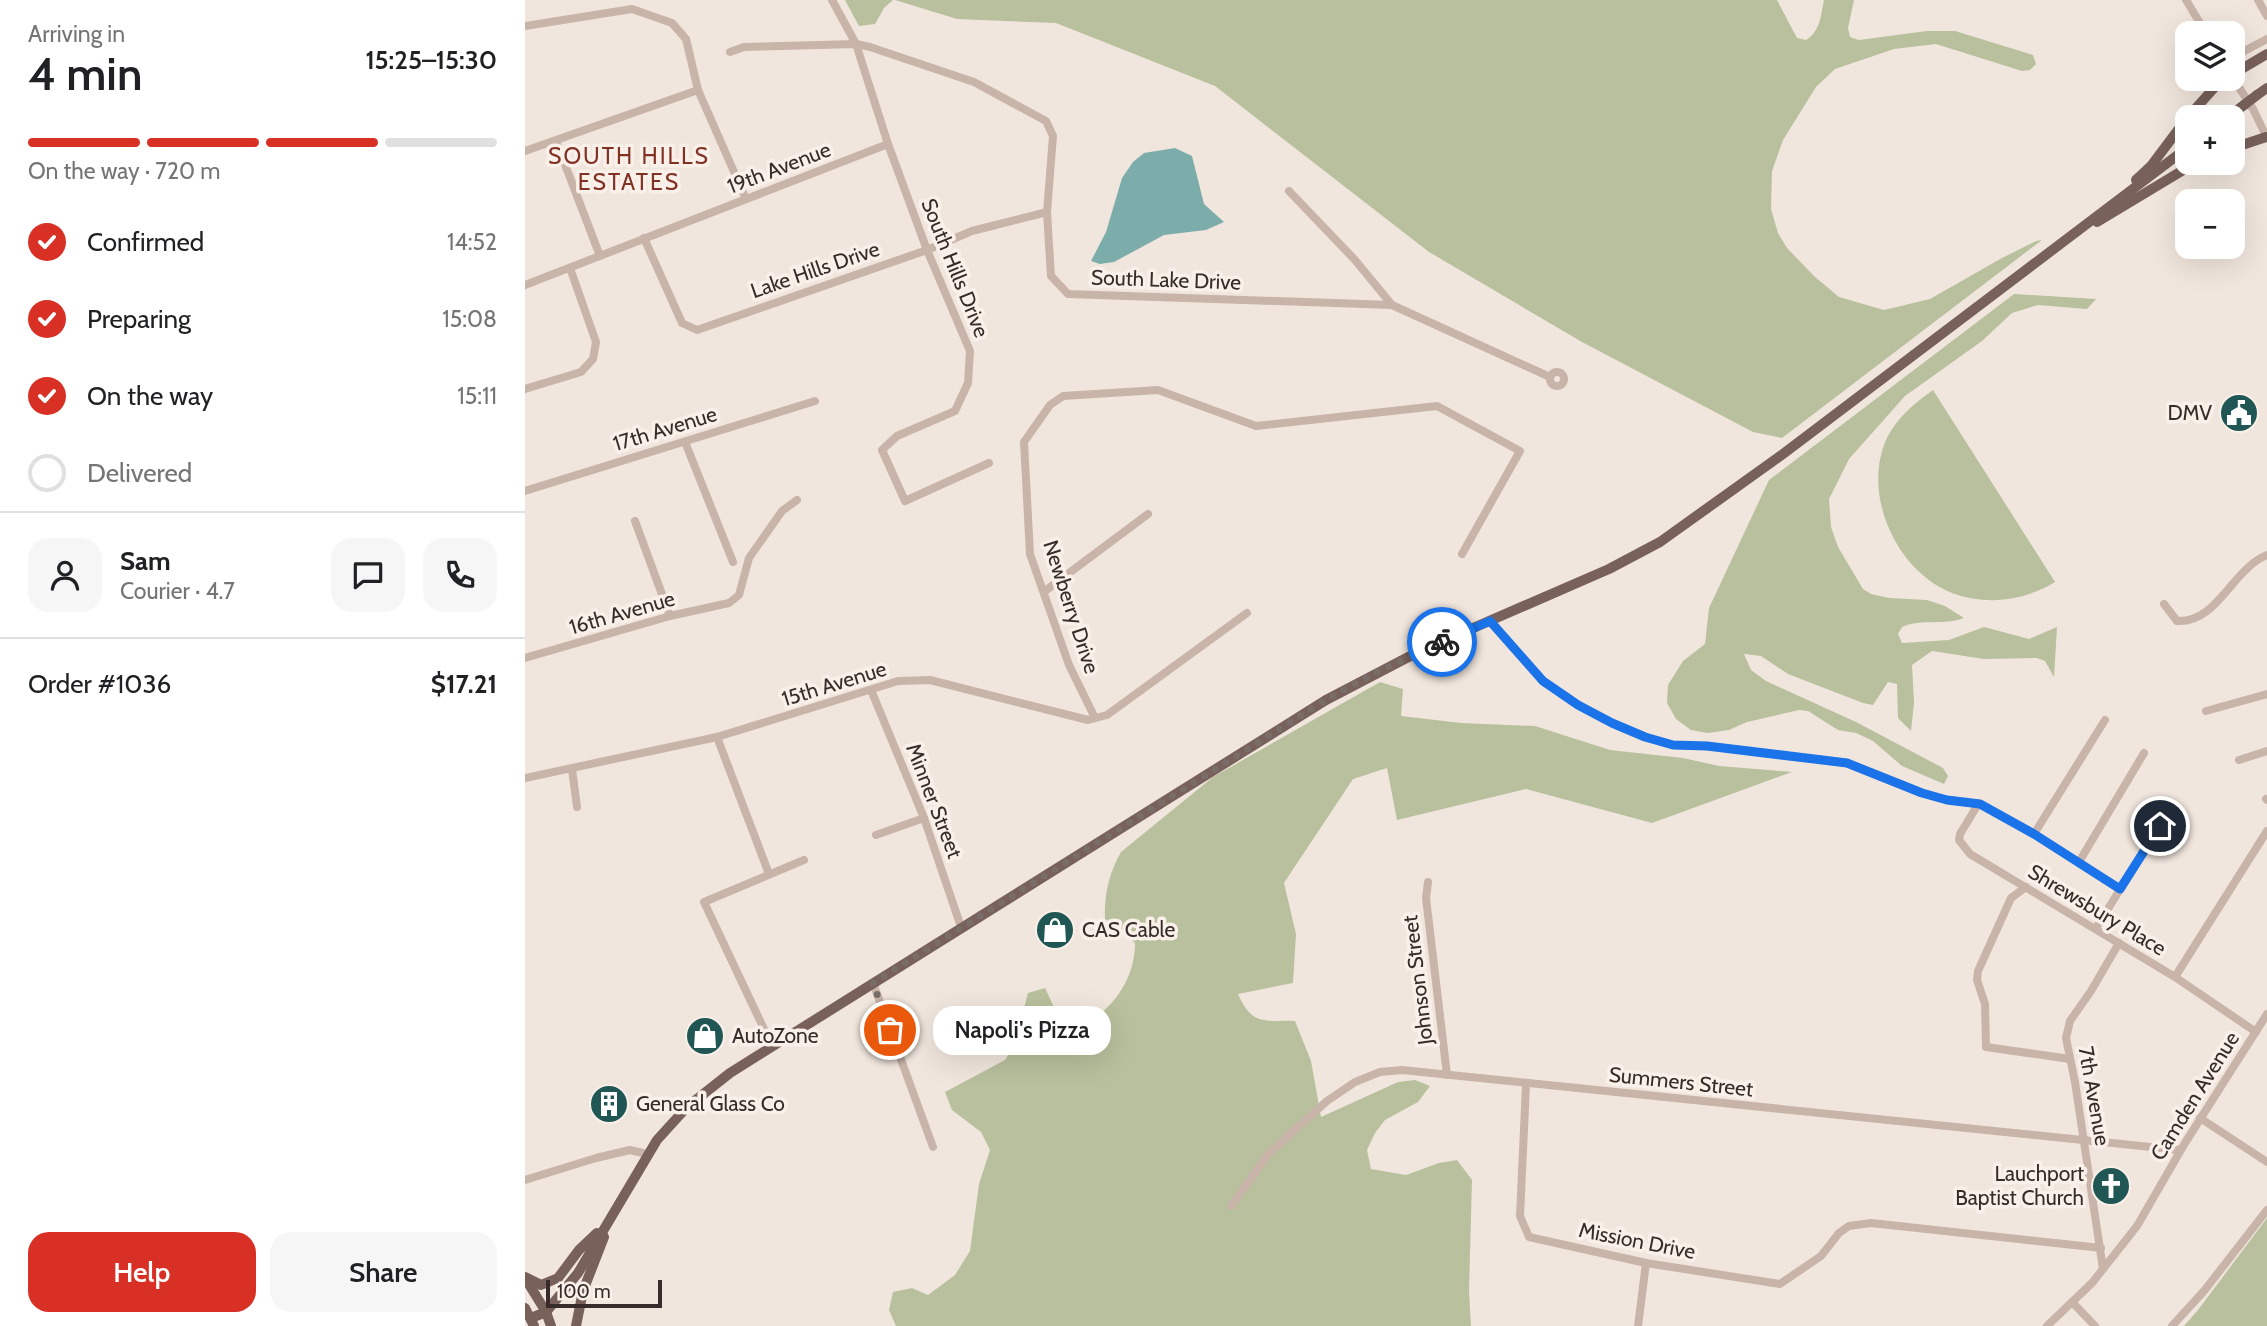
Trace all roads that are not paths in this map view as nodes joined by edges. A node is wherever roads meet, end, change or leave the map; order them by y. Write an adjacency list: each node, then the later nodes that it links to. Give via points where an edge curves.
1 (832, 0): 8 (street, South Hills Drive)
2 (2186, 0): 5 (street)
3 (2258, 0): 4 (street)
4 (2267, 16)
5 (2199, 21)
6 (525, 26): 14 (street, via 632,9 672,23 685,39)
7 (2267, 39): 9 (street)
8 (856, 44): 10 (street, South Lake Drive, via 744,47); 23 (street, South Hills Drive); 30 (street, South Lake Drive, via 974,82 1046,121 1053,136)
9 (2245, 51)
10 (730, 52)
11 (2267, 54): 12 (main road)
12 (2245, 68)
13 (2267, 88): 18 (main road, bridge)
14 (698, 90): 22 (street); 29 (street)
15 (2211, 91): 17 (main road)
16 (2241, 91): 18 (street)
17 (2199, 105)
18 (2249, 107): 19 (main road); 21 (street)
19 (2245, 109)
20 (2175, 135): 31 (main road, via 2151,166)
21 (2267, 138): 24 (main road)
22 (556, 141): 25 (street); 34 (street)
23 (888, 144): 29 (street, 19th Avenue); 33 (street, South Hills Drive)
24 (2245, 144)
25 (525, 151)
26 (2175, 157): 31 (main road)
27 (2176, 175): 31 (main road, via 2103,220)
28 (1289, 191): 37 (street)
29 (746, 199): 32 (street, 19th Avenue)
30 (1048, 212): 33 (street, Lake Hills Drive, via 972,231); 37 (street, South Lake Drive, via 1051,276 1068,294)
31 (2083, 227): 54 (main road, via 1660,542)
32 (645, 238): 33 (street, Lake Hills Drive, via 682,323 697,330); 34 (street, 19th Avenue)
33 (927, 250): 42 (street, South Hills Drive, via 970,351 968,383 955,411 897,436 882,450 905,501)
34 (600, 256): 35 (street, 19th Avenue)
35 (570, 268): 36 (street, 19th Avenue); 39 (street, via 596,342 593,359 581,372)
36 (525, 285)
37 (1392, 305): 38 (street, South Lake Drive)
38 (1550, 377)
39 (525, 388)
40 (815, 401): 41 (street, 17th Avenue)
41 (685, 442): 43 (street, 17th Avenue); 49 (street)
42 (989, 463)
43 (525, 491)
44 (797, 500): 53 (street, 16th Avenue, via 782,511 749,558 739,594 729,603)
45 (1148, 514): 50 (street)
46 (635, 522): 53 (street)
47 (1462, 554): 50 (street, Newberry Drive, via 1520,452 1437,406 1256,426 1158,390 1063,396 1050,405 1024,442 1030,554)
48 (2267, 555): 51 (street, via 2250,565 2210,609 2190,621 2177,621)
49 (733, 562)
50 (1045, 591): 59 (street, Newberry Drive, via 1069,665)
51 (2164, 604)
52 (1247, 613): 59 (street, via 1107,715)
53 (670, 616): 55 (street, 16th Avenue)
54 (1490, 621): 67 (street, via 1543,681 1578,705 1645,737 1673,745 1847,763 1922,793); 80 (main road, via 1326,700)
55 (525, 659)
56 (871, 690): 59 (street, 15th Avenue, via 898,681 930,680 1088,720); 61 (street, 15th Avenue); 70 (street, Minner Street)
57 (2267, 694): 58 (street)
58 (2206, 711)
59 (1095, 718)
60 (2105, 720): 72 (street)
61 (717, 737): 65 (street, 15th Avenue); 76 (street)
62 (2267, 751): 64 (street)
63 (2144, 753): 75 (street)
64 (2239, 760)
65 (572, 769): 66 (street, 15th Avenue); 69 (street)
66 (525, 778)
67 (1980, 804): 72 (street); 78 (street, Shrewsbury Place, via 1960,834 1961,844)
68 (2173, 805): 79 (street)
69 (577, 807)
70 (924, 818): 73 (street); 80 (street, Minner Street)
71 (2267, 831): 83 (street)
72 (2034, 834): 75 (street)
73 (876, 835)
74 (804, 860): 76 (street)
75 (2079, 862): 79 (street)
76 (769, 874): 87 (street, via 704,902)
77 (1428, 882): 89 (street, Johnson Street, via 1426,898)
78 (2025, 887): 81 (street, Shrewsbury Place); 88 (street, via 2011,898 1978,971 1985,1004 1986,1047)
79 (2120, 889): 81 (street)
80 (961, 927): 84 (main road)
81 (2095, 928): 82 (street, Shrewsbury Place)
82 (2119, 943): 83 (street, Shrewsbury Place); 88 (street, 7th Avenue, via 2070,1021 2066,1038)
83 (2175, 977): 86 (street, Shrewsbury Place)
84 (873, 983): 87 (main road); 93 (street)
85 (2267, 1014): 86 (street, Camden Avenue)
86 (2256, 1032): 91 (street, Camden Avenue)
87 (772, 1046): 95 (main road, via 687,1107)
88 (2070, 1059): 92 (street, 7th Avenue)
89 (1447, 1075): 90 (street, Summers Street); 98 (street, Summers Street, via 1402,1070 1380,1072 1355,1082 1269,1153)
90 (1526, 1084): 92 (street, Summers Street); 102 (street, Mission Drive, via 1520,1216 1528,1237)
91 (2200, 1118): 94 (street, Camden Avenue); 96 (street)
92 (2084, 1141): 94 (street, Summers Street); 101 (street, 7th Avenue)
93 (933, 1147)
94 (2180, 1150): 103 (street, Camden Avenue, via 2137,1226)
95 (647, 1154): 97 (street, via 630,1150); 100 (main road)
96 (2267, 1162)
97 (525, 1180)
98 (1231, 1206)
99 (2267, 1210): 114 (street)
100 (605, 1226): 104 (main road, via 558,1278 541,1285); 107 (main road, via 578,1273); 110 (main road)
101 (2101, 1248): 102 (street, Mission Drive, via 1871,1223 1849,1226 1821,1256 1780,1284); 103 (street, 7th Avenue)
102 (1647, 1263): 111 (street)
103 (2103, 1269): 105 (street, Camden Avenue)
104 (525, 1278): 107 (main road)
105 (2073, 1302): 112 (street, Camden Avenue); 113 (street)
106 (525, 1308): 108 (main road)
107 (546, 1312): 108 (main road); 109 (main road)
108 (530, 1322)
109 (551, 1326)
110 (576, 1326)
111 (1638, 1326)
112 (2047, 1326)
113 (2095, 1326)
114 (2172, 1326)

